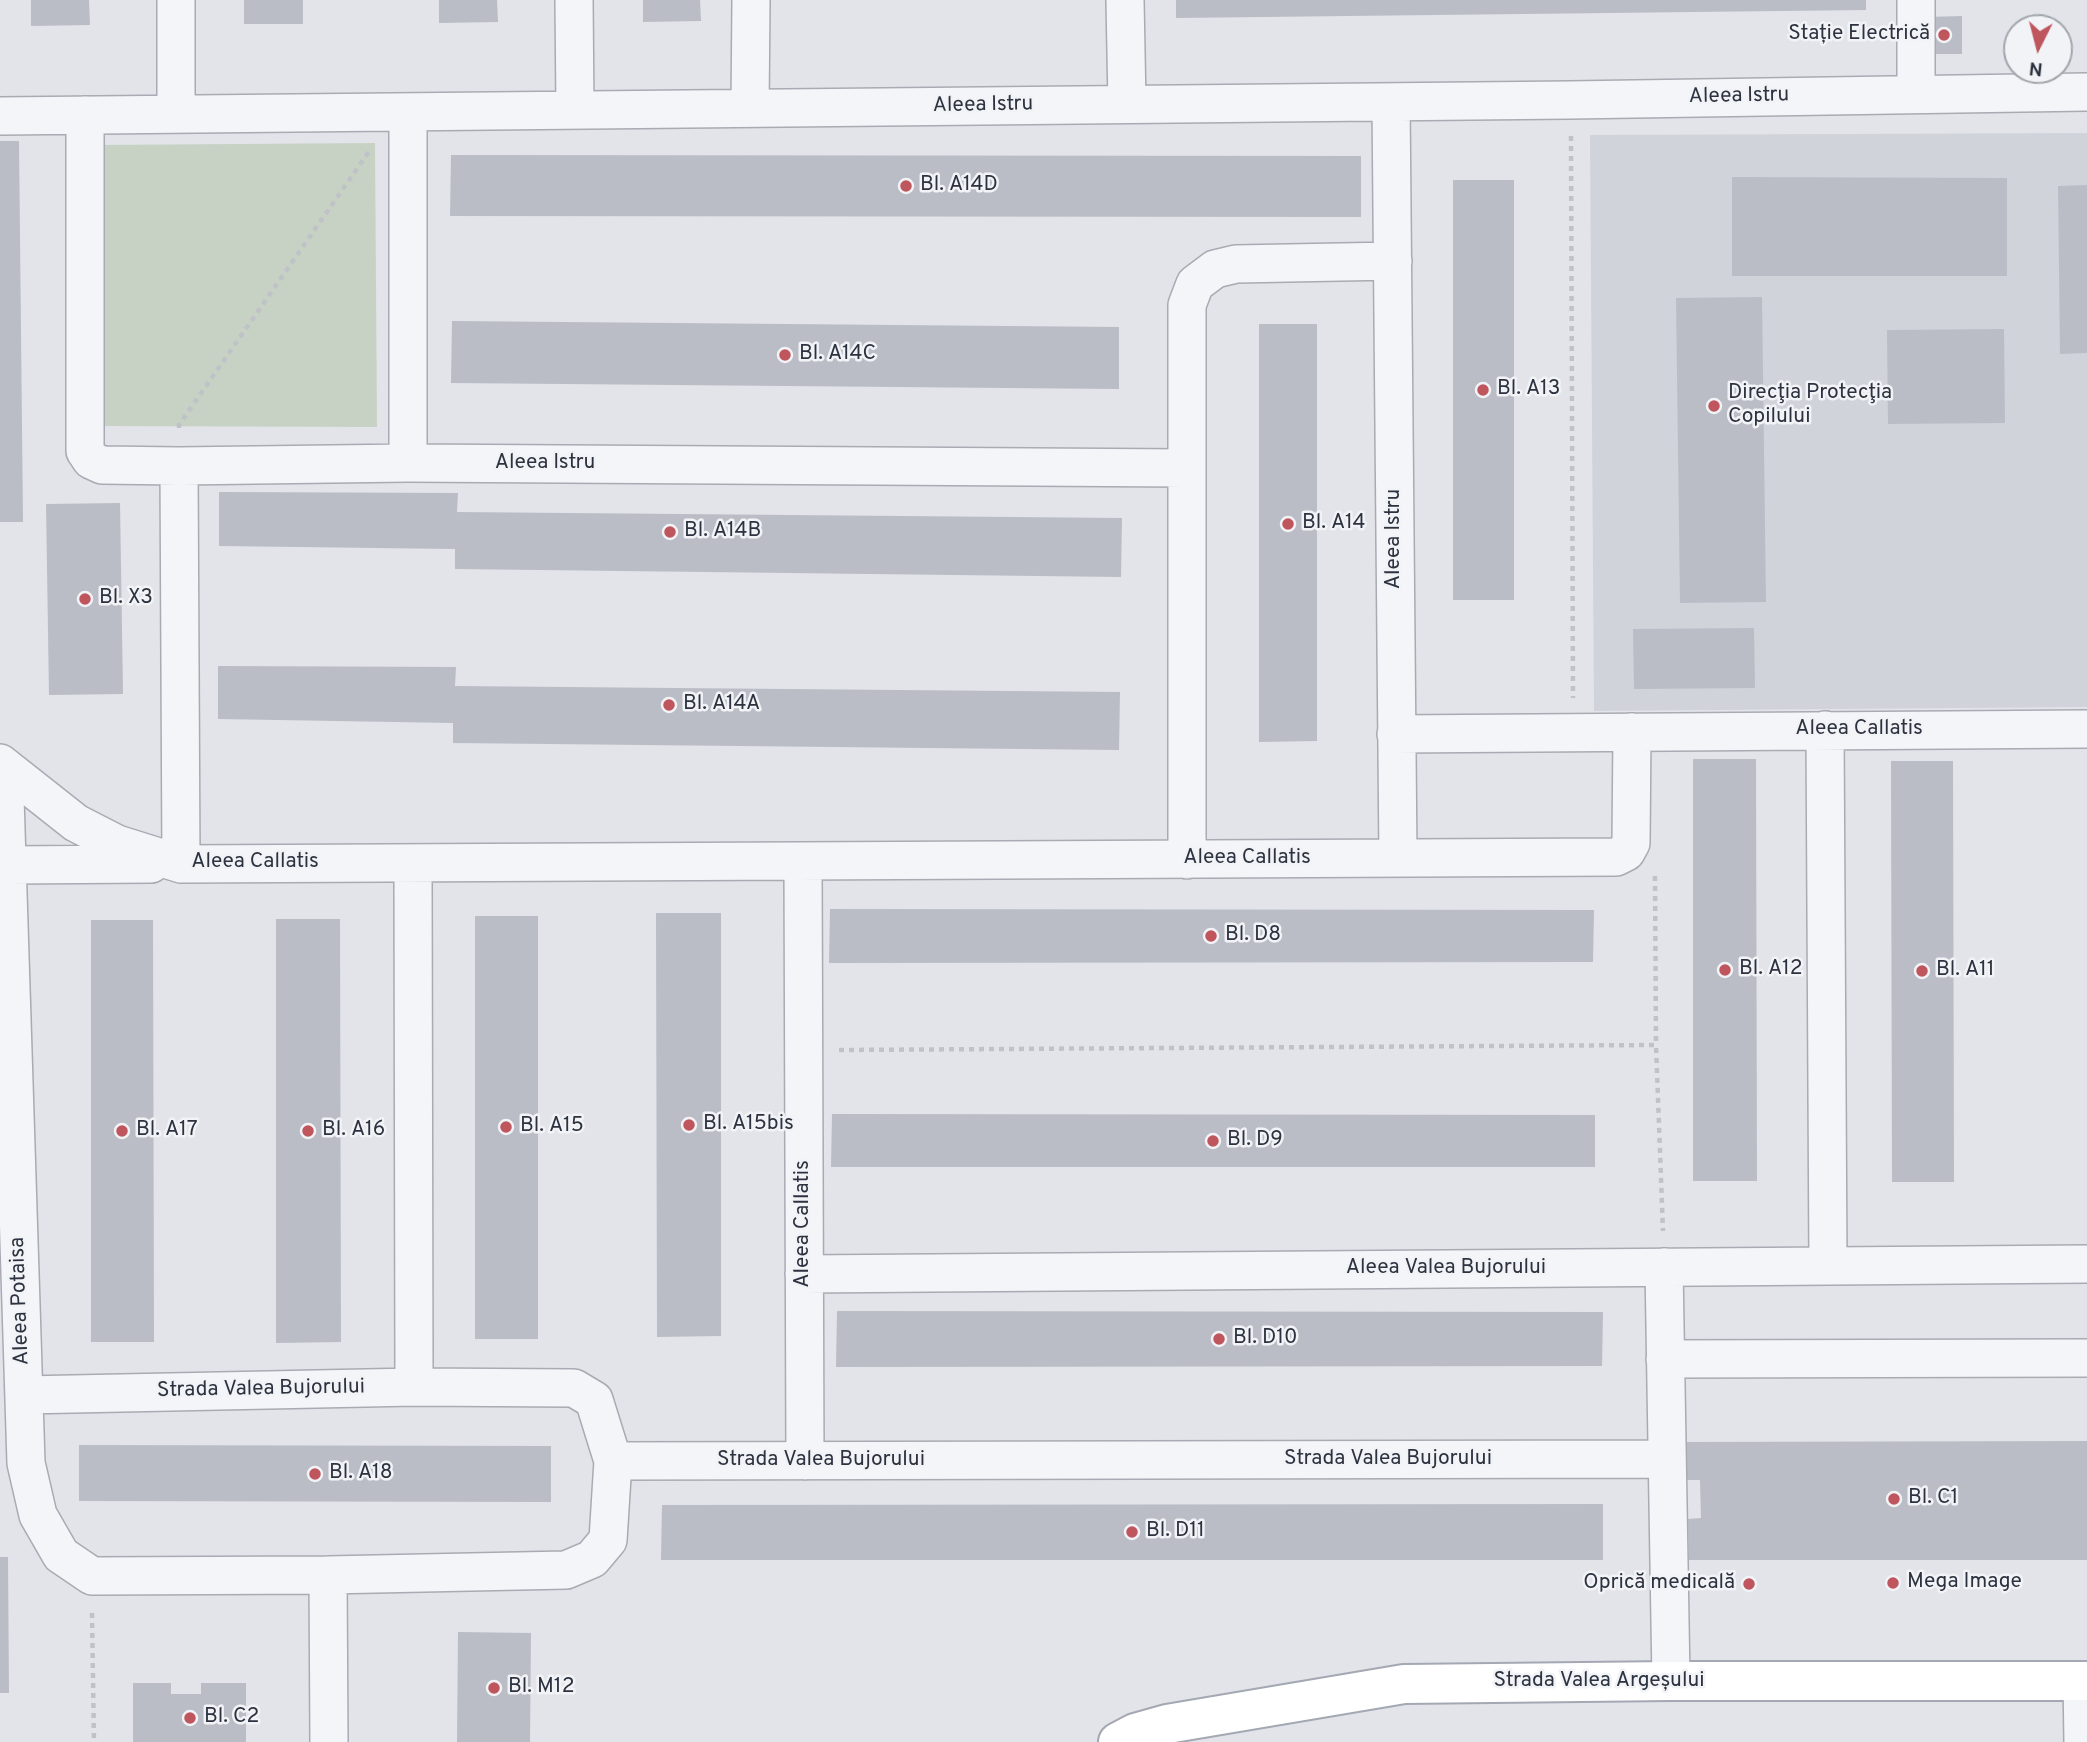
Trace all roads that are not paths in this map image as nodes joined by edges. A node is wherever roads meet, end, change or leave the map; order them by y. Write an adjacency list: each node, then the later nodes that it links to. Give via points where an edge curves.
1 (176, 0): 13 (street)
2 (574, 0): 11 (street)
3 (751, 0): 10 (street)
4 (1125, 0): 9 (street)
5 (1916, 0): 7 (street)
6 (2087, 92): 7 (street, Aleea Istru)
7 (1916, 94): 8 (street, Aleea Istru)
8 (1391, 102): 9 (street, Aleea Istru); 16 (street, Aleea Istru)
9 (1127, 104): 10 (street, Aleea Istru)
10 (750, 108): 11 (street, Aleea Istru)
11 (575, 110): 12 (street, Aleea Istru)
12 (408, 112): 13 (street, Aleea Istru); 17 (street)
13 (176, 114): 14 (street, Aleea Istru)
14 (85, 115): 15 (street, Aleea Istru); 18 (street, Aleea Istru, via 85,451 102,465)
15 (0, 116)
16 (1393, 261): 19 (street, via 1236,264 1215,269 1195,284 1187,305); 23 (street, Aleea Istru)
17 (408, 463): 18 (street, Aleea Istru); 19 (street, Aleea Istru)
18 (178, 466): 29 (street)
19 (1186, 468): 26 (street)
20 (2087, 729): 21 (street, Aleea Callatis)
21 (1825, 730): 22 (street, Aleea Callatis); 34 (street)
22 (1632, 732): 23 (street, Aleea Callatis); 25 (street, Aleea Callatis, via 1631,842 1626,852 1616,857)
23 (1396, 734): 25 (street)
24 (2, 764): 29 (street, Aleea Callatis, via 76,823 117,844); 30 (street, Aleea Potaisa)
25 (1398, 858): 26 (street, Aleea Callatis)
26 (1187, 860): 27 (street, Aleea Callatis)
27 (803, 862): 28 (street, Aleea Callatis); 36 (street, Aleea Callatis)
28 (413, 863): 29 (street, Aleea Callatis); 39 (street)
29 (181, 864): 30 (street)
30 (8, 865): 31 (street, Aleea Potaisa)
31 (8, 1091): 32 (street, Aleea Potaisa)
32 (10, 1256): 40 (street, Aleea Potaisa)
33 (2087, 1264): 34 (street, Aleea Valea Bujorului)
34 (1828, 1266): 35 (street, Aleea Valea Bujorului)
35 (1664, 1267): 36 (street, Aleea Valea Bujorului); 38 (street)
36 (804, 1274): 43 (street, Aleea Callatis)
37 (2087, 1358): 38 (street)
38 (1665, 1359): 41 (street)
39 (414, 1387): 40 (street, Strada Valea Bujorului); 42 (street, Strada Valea Bujorului, via 574,1388 594,1400)
40 (24, 1395): 44 (street, Aleea Potaisa, via 26,1463 38,1515 61,1555 92,1576)
41 (1666, 1459): 43 (street, Strada Valea Bujorului); 45 (street)
42 (613, 1461): 43 (street, Strada Valea Bujorului); 44 (street, via 608,1540 592,1559 566,1570)
43 (805, 1461)
44 (328, 1575): 47 (street)
45 (1671, 1681): 46 (main road, Strada Valea Argeșului); 48 (main road, Strada Valea Argeșului, via 1405,1684 1167,1724)
46 (2085, 1681): 49 (street)
47 (328, 1742)
48 (1118, 1742)
49 (2083, 1742)

